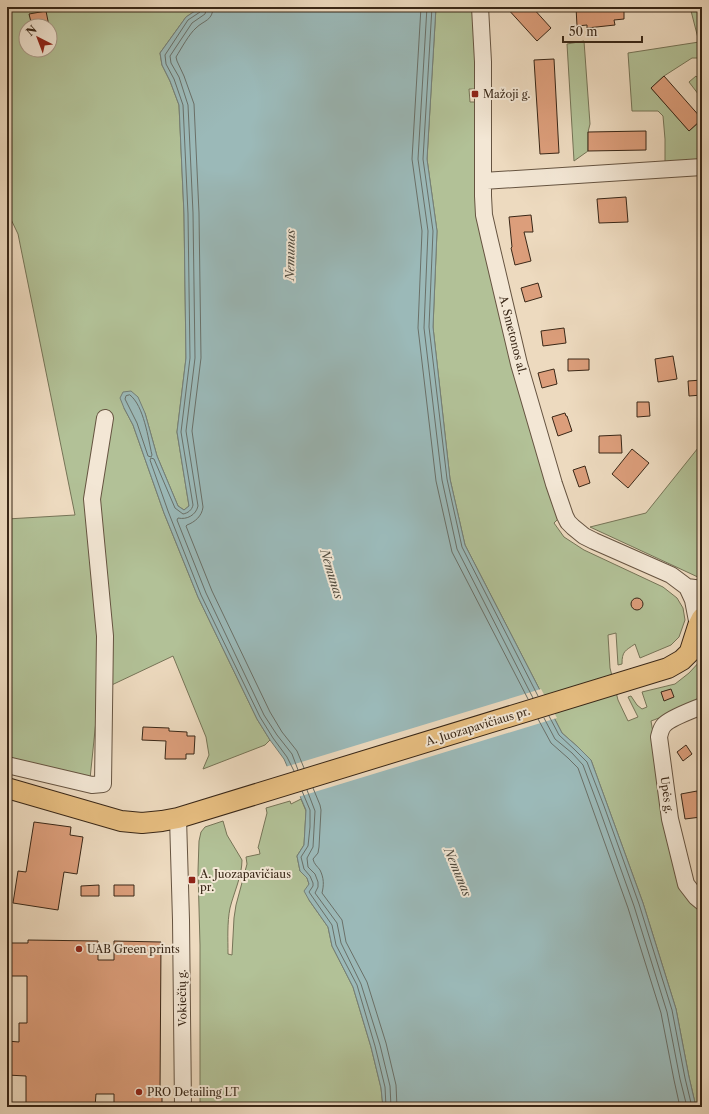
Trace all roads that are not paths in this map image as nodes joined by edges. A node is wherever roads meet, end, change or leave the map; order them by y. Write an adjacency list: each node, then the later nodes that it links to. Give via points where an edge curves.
1 (480, 7): 3 (street, A. Smetonos al., via 483,62)
2 (702, 167): 3 (street)
3 (483, 181): 5 (street, A. Smetonos al., via 484,215 519,364 554,484 568,522 594,542)
4 (105, 418): 8 (street, via 92,499 105,636 103,784 92,785)
5 (695, 588): 6 (street, A. Smetonos al., via 693,600)
6 (698, 634): 10 (main road, A. Juozapavičiaus pr., via 682,660 668,668)
7 (702, 706): 11 (street, Upės g., via 664,724 659,737 670,819 686,884)
8 (7, 765)
9 (7, 788): 10 (main road, A. Juozapavičiaus pr., via 121,821 142,823)
10 (178, 818): 12 (street, Vokiečių g.)
11 (702, 902)
12 (183, 1107)

